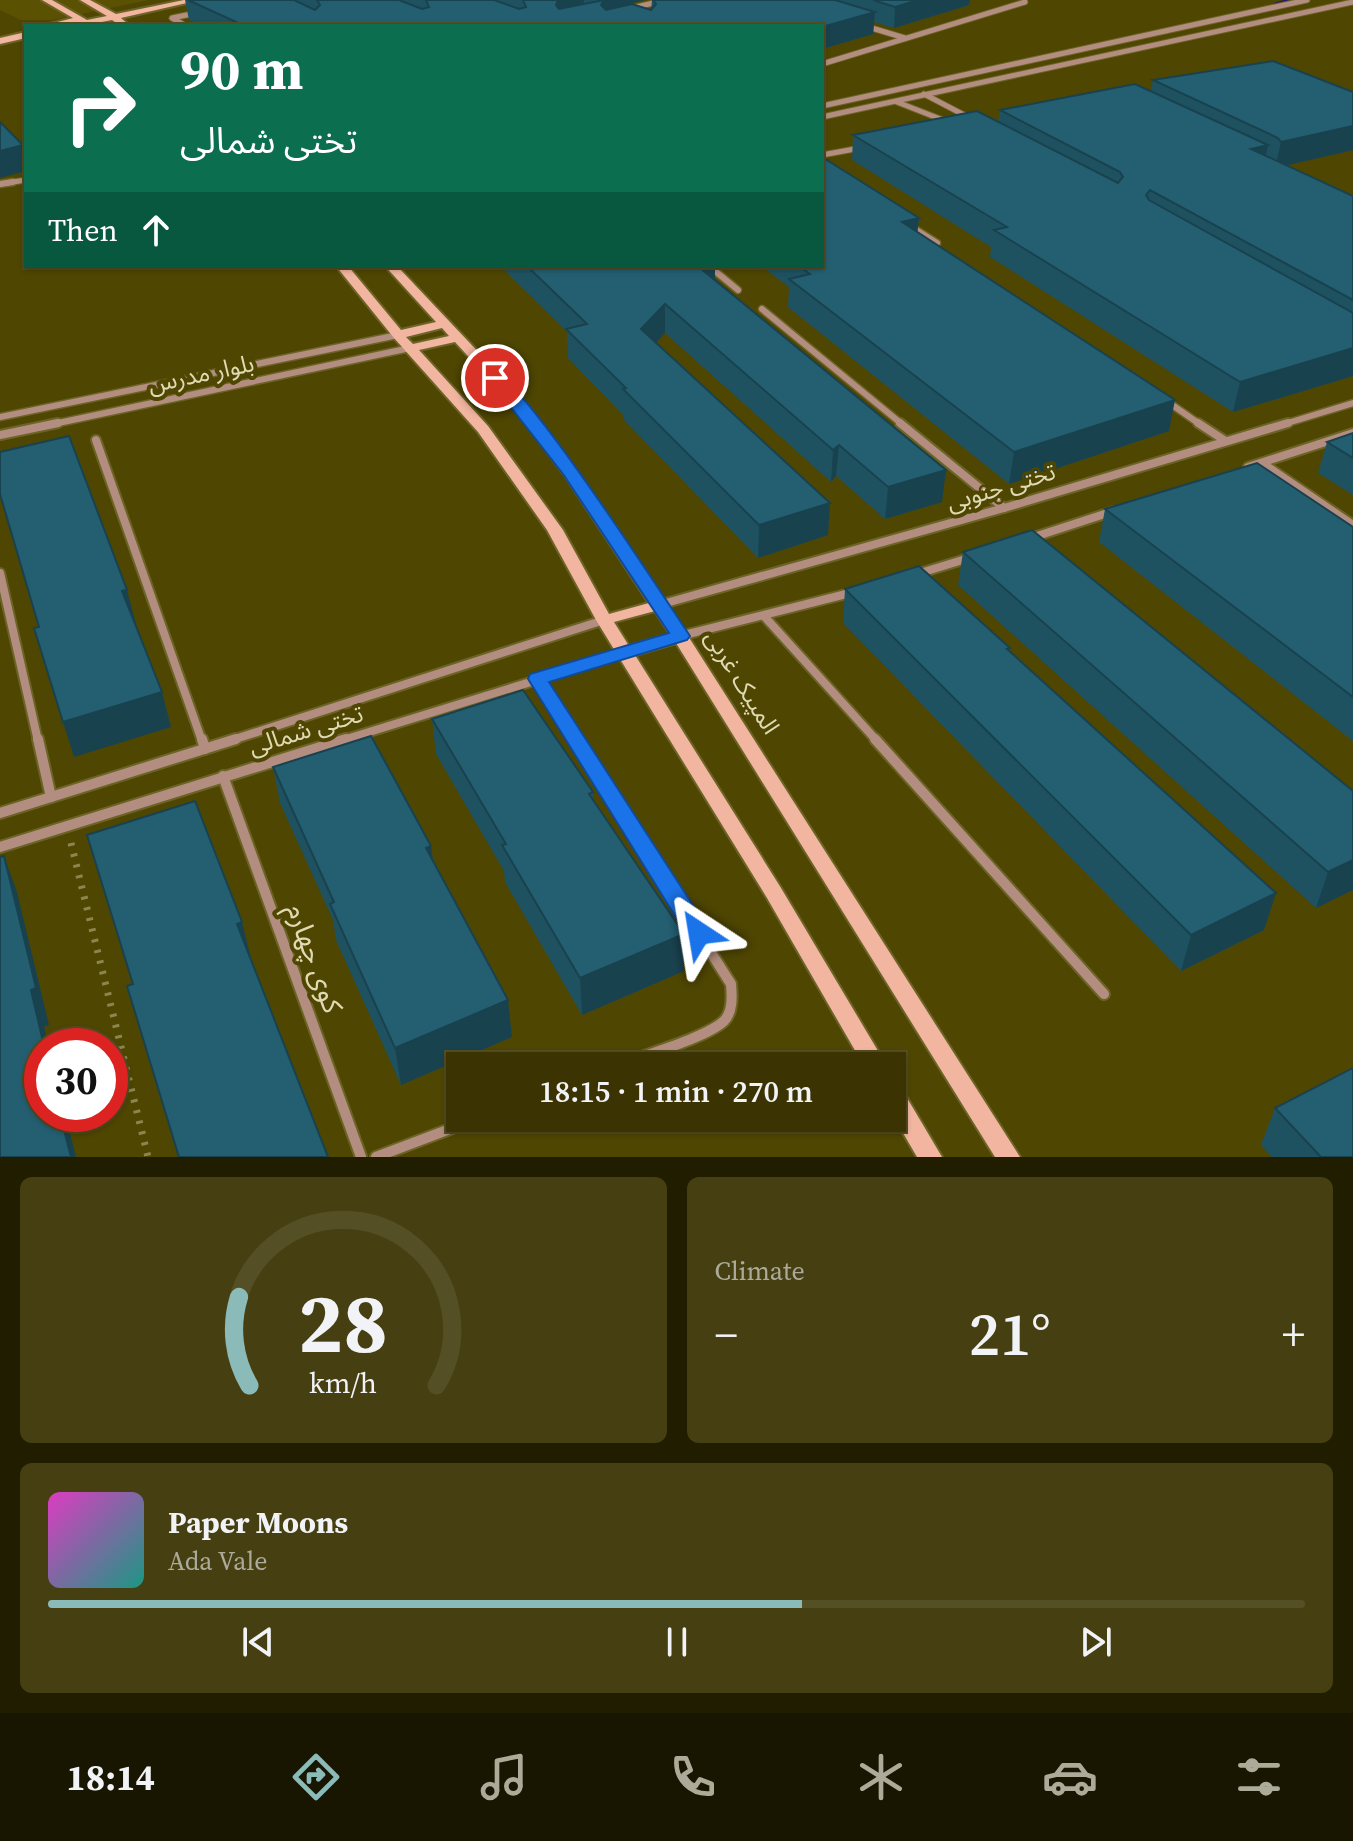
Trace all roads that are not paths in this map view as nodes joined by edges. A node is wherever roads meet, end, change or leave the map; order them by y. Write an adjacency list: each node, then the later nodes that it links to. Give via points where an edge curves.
1 (46, 0): 12 (street)
2 (84, 0): 11 (street)
3 (171, 0): 11 (street)
4 (196, 0): 11 (street)
5 (666, 0): 9 (street)
6 (1018, 0): 19 (street, via 1025,2)
7 (1307, 0): 21 (street)
8 (1353, 2): 23 (street)
9 (627, 9)
10 (200, 12): 16 (street, via 172,18)
11 (112, 15): 12 (street); 15 (street)
12 (87, 22): 14 (street)
13 (852, 22): 19 (street)
14 (66, 24)
15 (123, 24)
16 (182, 24)
17 (24, 33): 18 (street)
18 (0, 38)
19 (906, 39): 20 (street)
20 (824, 63)
21 (911, 87): 22 (street); 23 (street)
22 (880, 94): 24 (street); 25 (street)
23 (924, 94): 24 (street); 28 (street, via 968,117)
24 (896, 101): 26 (street); 28 (street, via 942,121)
25 (824, 106)
26 (824, 117)
27 (977, 124): 28 (street)
28 (970, 126): 29 (street)
29 (961, 127)
30 (953, 129): 31 (street)
31 (945, 130)
32 (864, 147): 33 (street)
33 (824, 155)
34 (24, 180): 35 (street)
35 (0, 184)
36 (898, 218): 37 (street)
37 (937, 243)
38 (344, 268): 44 (street)
39 (393, 268): 43 (street, المپیک غربی)
40 (711, 268): 41 (street)
41 (738, 290)
42 (762, 309): 55 (street)
43 (450, 331): 44 (street); 64 (street, المپیک غربی, via 524,410)
44 (404, 342): 47 (street, بلوار مدرس); 49 (street, بلوار مدرس); 66 (street, via 483,429 555,530)
45 (1158, 395): 51 (street)
46 (1353, 403): 51 (street, تختی جنوبی)
47 (0, 417)
48 (1353, 433): 52 (street)
49 (0, 435)
50 (96, 440): 70 (street)
51 (1224, 440): 55 (street, تختی جنوبی)
52 (1262, 463): 53 (street); 56 (street)
53 (1232, 472)
54 (1127, 507): 57 (street)
55 (1004, 508): 64 (street, تختی جنوبی)
56 (1353, 525)
57 (1037, 536): 58 (street); 59 (street)
58 (1022, 541)
59 (1049, 546)
60 (979, 554): 62 (street)
61 (0, 573): 72 (street)
62 (907, 577)
63 (862, 590): 65 (street)
64 (659, 605): 66 (street); 67 (street, المپیک غربی)
65 (764, 616): 67 (street); 75 (street)
66 (604, 620): 68 (street); 70 (street, تختی شمالی)
67 (680, 636): 68 (street); 83 (street, المپیک غربی)
68 (624, 653): 69 (street, تختی شمالی); 77 (street)
69 (537, 679): 71 (street, تختی شمالی); 76 (street, via 731,984 725,1020)
70 (205, 749): 72 (street, تختی شمالی)
71 (223, 776): 74 (street, تختی شمالی); 80 (street, کوی چهارم)
72 (51, 797): 73 (street, تختی شمالی)
73 (0, 813)
74 (0, 847)
75 (1104, 994)
76 (653, 1052)
77 (868, 1052)
78 (906, 1117): 82 (street)
79 (446, 1130): 81 (street)
80 (361, 1157)
81 (376, 1157)
82 (930, 1157)
83 (1008, 1157)

